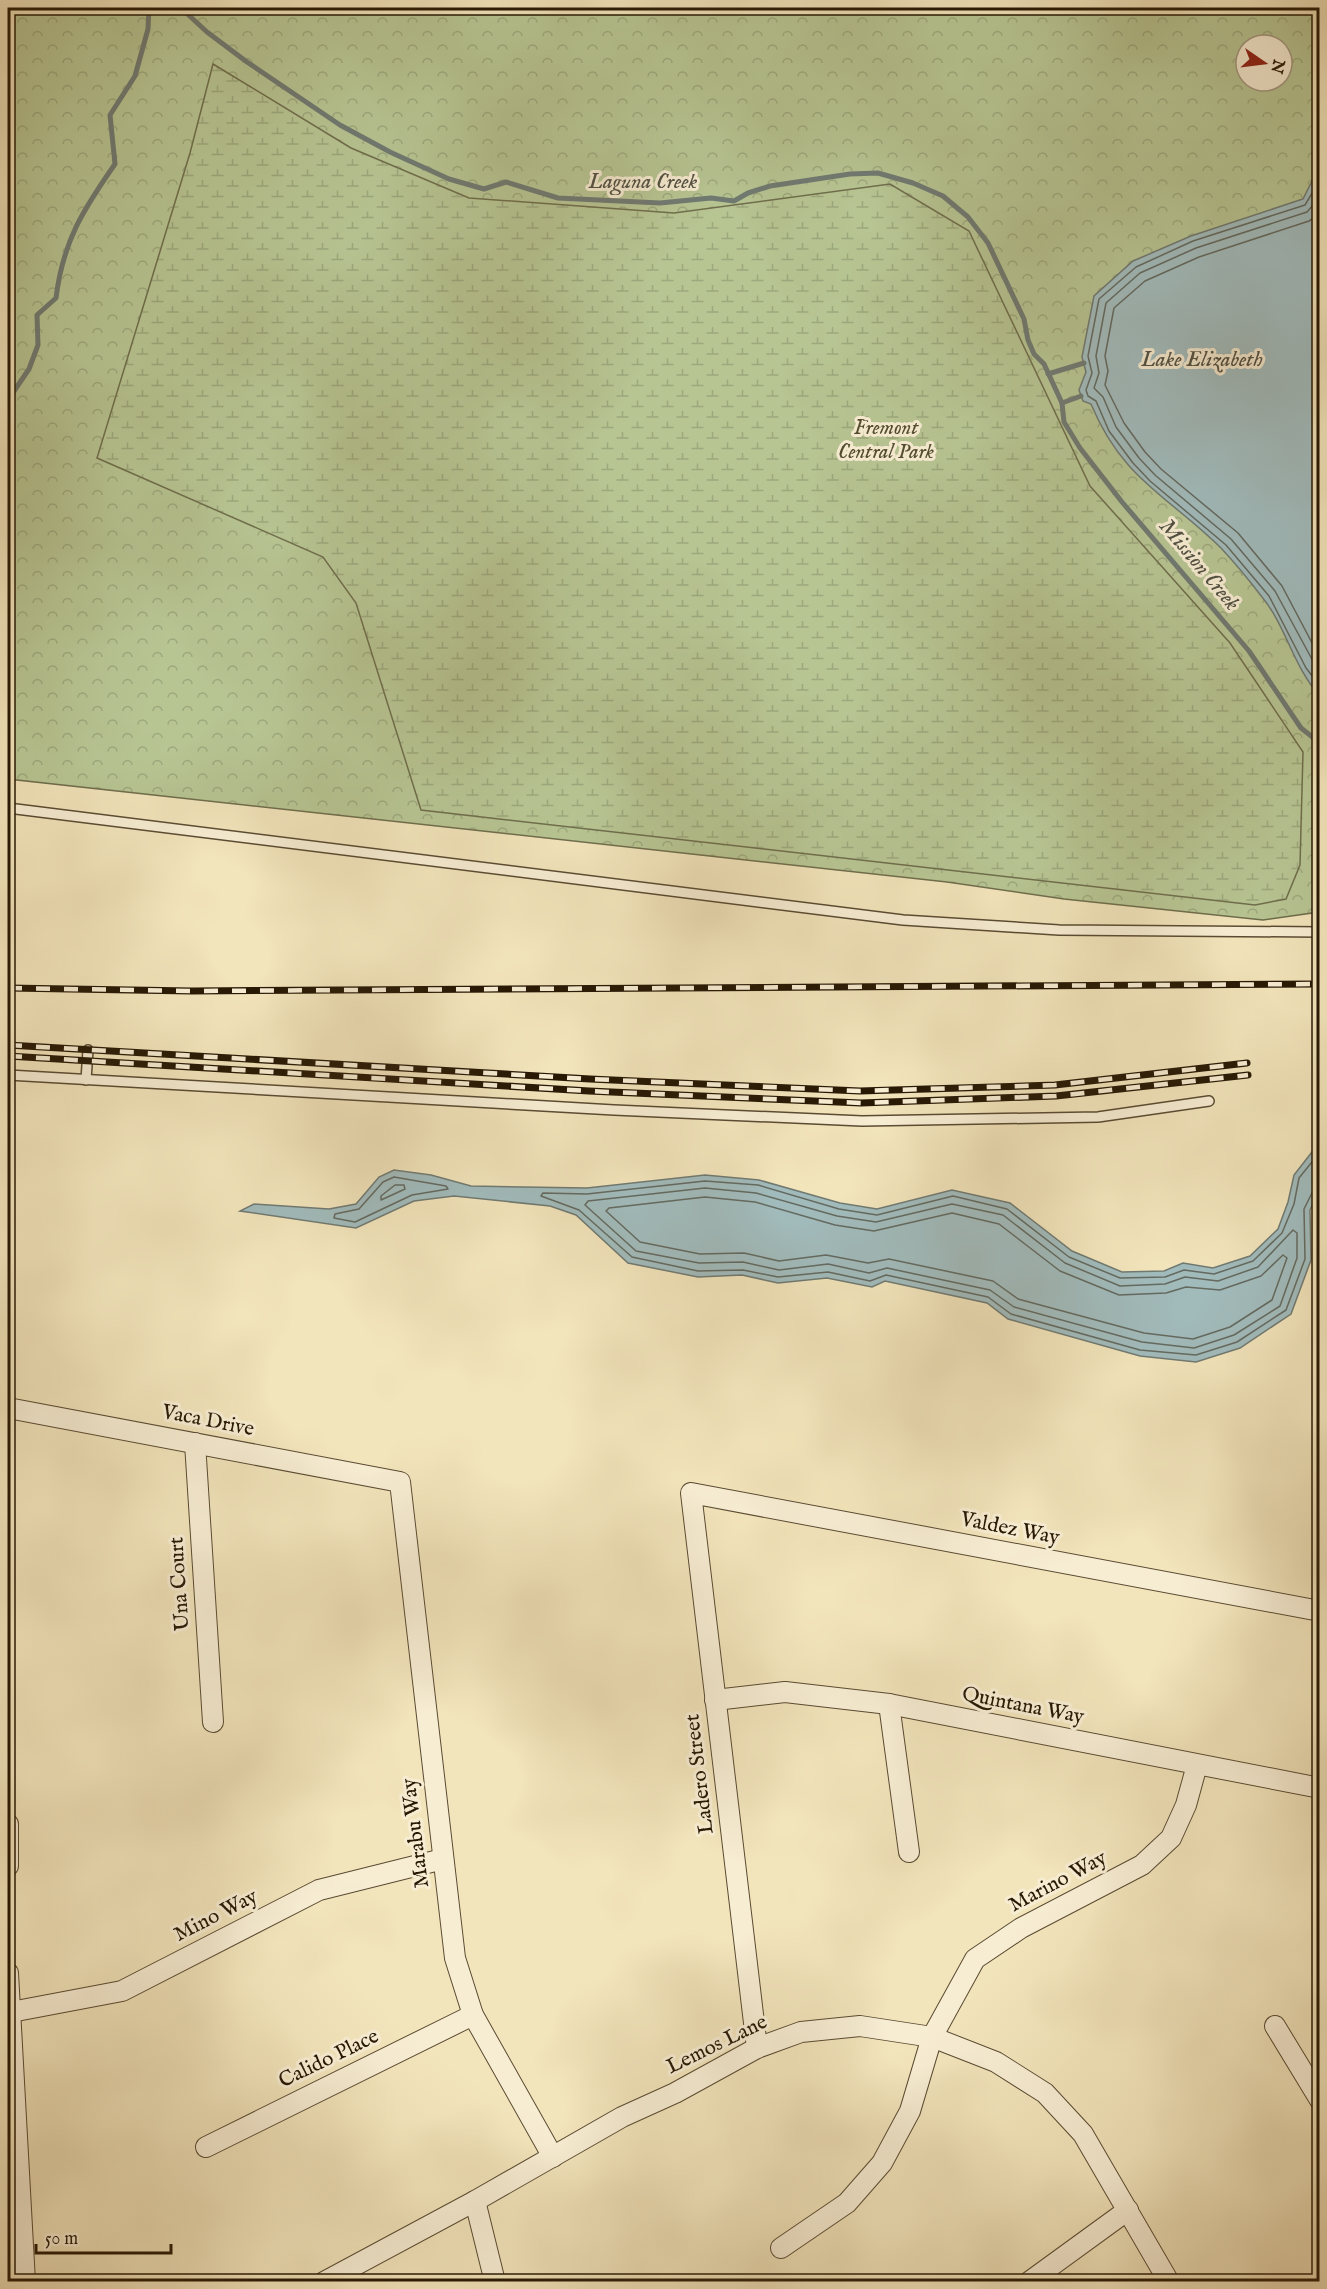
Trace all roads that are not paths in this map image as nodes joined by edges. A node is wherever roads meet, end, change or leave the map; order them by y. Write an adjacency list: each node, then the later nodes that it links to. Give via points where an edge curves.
1 (8, 808): 2 (lane, via 903,920 1059,930)
2 (1320, 932)
3 (88, 1050): 5 (lane)
4 (8, 1075): 5 (lane)
5 (86, 1080): 6 (lane, via 862,1121 1098,1117)
6 (1209, 1101)
7 (8, 1408): 8 (street, Vaca Drive)
8 (195, 1443): 9 (street, Vaca Drive); 14 (street, Una Court)
9 (400, 1482): 19 (street, Marabu Way)
10 (691, 1493): 11 (street, Valdez Way); 12 (street, Ladero Street)
11 (1320, 1611)
12 (715, 1700): 13 (street, Quintana Way, via 785,1692); 26 (street, Ladero Street)
13 (889, 1704): 15 (street, Quintana Way); 18 (street)
14 (213, 1722)
15 (1197, 1766): 16 (street, Quintana Way); 25 (street, Marino Way, via 1171,1838 1142,1865 1021,1928 975,1959)
16 (1320, 1788)
17 (8, 1824): 20 (street)
18 (909, 1852)
19 (443, 1859): 22 (street, Mino Way, via 319,1890 122,1991); 23 (street, Marabu Way, via 455,1958)
20 (8, 1866)
21 (8, 1973): 22 (street)
22 (10, 2012): 33 (street)
23 (473, 2015): 28 (street, Calido Place); 29 (street, Marabu Way)
24 (1275, 2026): 27 (street)
25 (932, 2037): 26 (street, Lemos Lane, via 860,2026 801,2032); 31 (street, Lemos Lane, via 996,2062 1045,2093 1083,2134); 32 (street, Marino Way, via 910,2111 882,2163 847,2203)
26 (757, 2048): 29 (street, Lemos Lane)
27 (1320, 2100)
28 (206, 2147)
29 (553, 2157): 30 (street, Lemos Lane)
30 (475, 2201): 34 (street, Lemos Lane); 35 (street)
31 (1128, 2210): 36 (street); 37 (street, Lemos Lane)
32 (782, 2248)
33 (25, 2282)
34 (324, 2282)
35 (495, 2282)
36 (1029, 2282)
37 (1169, 2282)

